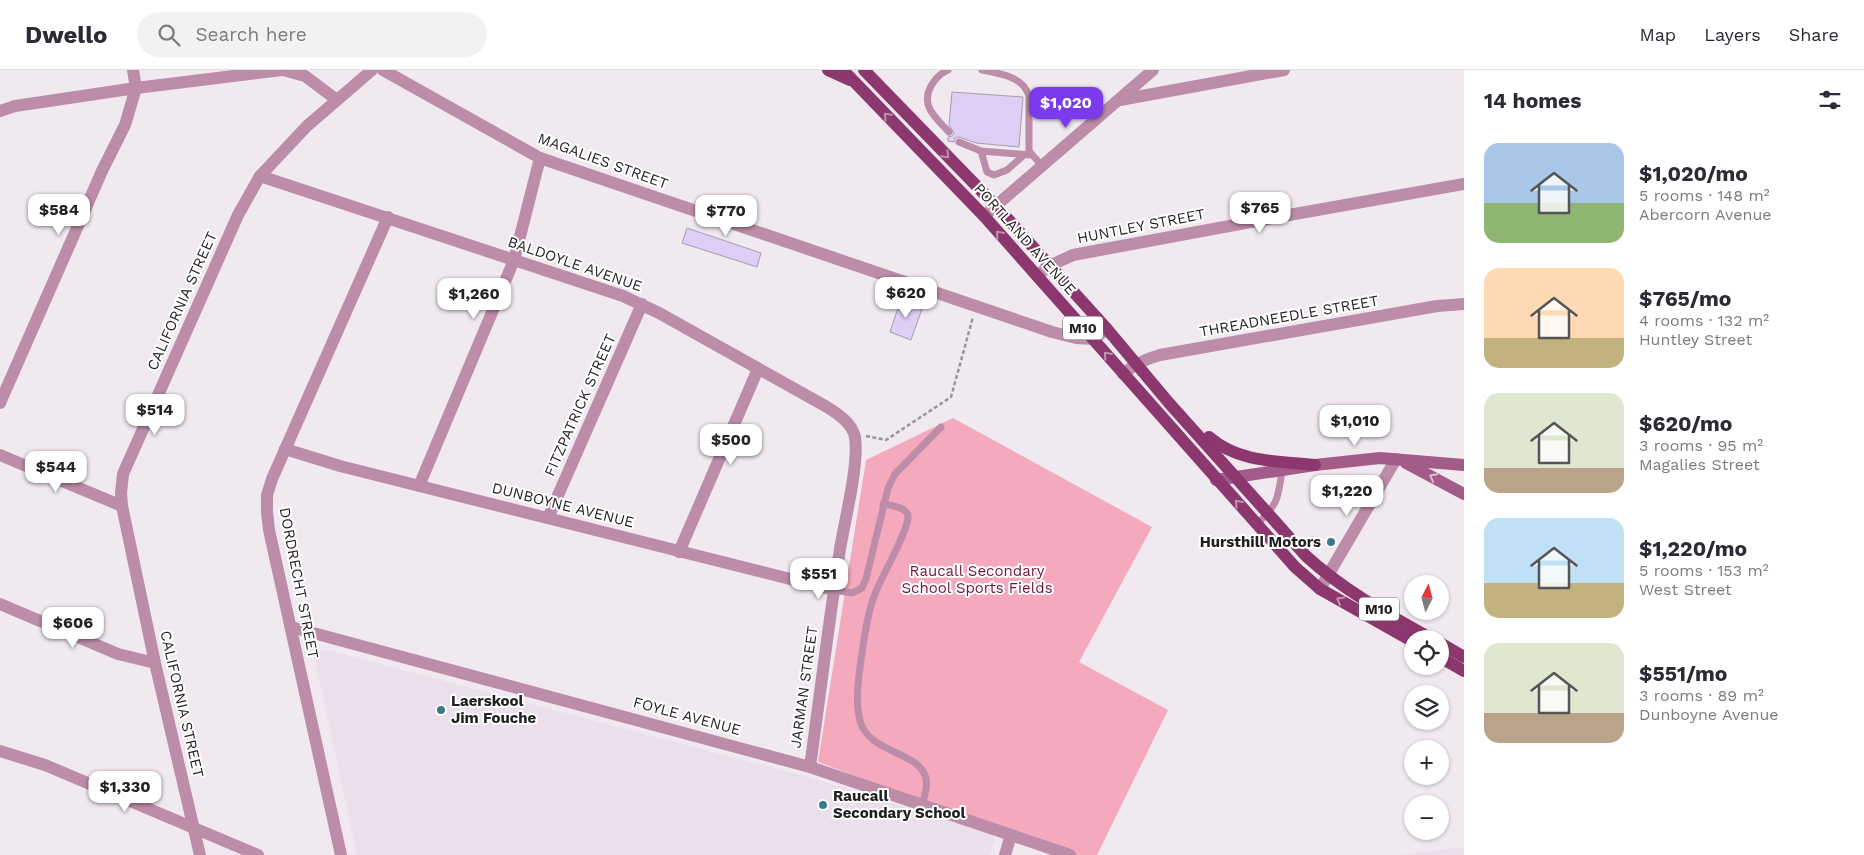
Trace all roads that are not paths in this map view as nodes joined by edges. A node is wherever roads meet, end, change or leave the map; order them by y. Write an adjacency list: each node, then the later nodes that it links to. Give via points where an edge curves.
1 (133, 70): 13 (street)
2 (282, 70): 13 (street); 14 (street, via 305,76)
3 (372, 70): 14 (street, CALIFORNIA STREET)
4 (383, 70): 21 (street, MAGALIES STREET)
5 (828, 70): 12 (main road)
6 (843, 70): 12 (main road, PORTLAND AVENUE / M10)
7 (864, 70): 25 (main road, PORTLAND AVENUE / M10, one-way to 25)
8 (948, 70): 17 (lane, via 933,82 926,98 929,111)
9 (982, 70): 20 (lane, via 1012,77 1028,90)
10 (1153, 70): 15 (street)
11 (1284, 70): 15 (street)
12 (854, 82): 26 (main road, PORTLAND AVENUE / M10, one-way to 12)
13 (136, 88): 16 (street); 38 (street, via 124,125)
14 (337, 100): 23 (street, CALIFORNIA STREET, via 307,126)
15 (1120, 100): 22 (street)
16 (0, 111)
17 (949, 132)
18 (959, 142): 19 (lane)
19 (981, 151): 20 (lane); 20 (lane, via 987,172 994,175)
20 (1028, 155): 22 (lane)
21 (540, 158): 28 (street); 34 (street, MAGALIES STREET, via 1064,335)
22 (1043, 167): 25 (street)
23 (260, 176): 27 (street, BALDOYLE AVENUE); 53 (street, CALIFORNIA STREET, via 238,216 128,463 122,484)
24 (1464, 184): 29 (street, HUNTLEY STREET, via 1073,256)
25 (997, 207): 26 (street); 29 (main road, PORTLAND AVENUE / M10)
26 (984, 216): 30 (main road, PORTLAND AVENUE / M10, one-way to 26)
27 (388, 217): 28 (street, BALDOYLE AVENUE); 42 (street, DORDRECHT STREET)
28 (514, 260): 31 (street, BALDOYLE AVENUE); 50 (street)
29 (1049, 266): 30 (street, HUNTLEY STREET); 33 (main road, PORTLAND AVENUE / M10)
30 (1037, 276): 34 (main road, PORTLAND AVENUE / M10)
31 (642, 304): 36 (street, BALDOYLE AVENUE); 55 (street, FITZPATRICK STREET)
32 (1464, 304): 35 (street, THREADNEEDLE STREET, via 1160,355)
33 (1107, 329): 34 (street); 35 (main road, PORTLAND AVENUE / M10)
34 (1093, 339): 37 (main road, PORTLAND AVENUE / M10, one-way to 34)
35 (1136, 364): 37 (street, THREADNEEDLE STREET); 39 (main road, PORTLAND AVENUE / M10)
36 (758, 369): 41 (street, BALDOYLE AVENUE, via 835,412); 57 (street)
37 (1123, 374): 49 (main road, PORTLAND AVENUE / M10)
38 (0, 403)
39 (1169, 403): 45 (main road, via 1219,446 1234,453 1253,459); 48 (main road, PORTLAND AVENUE / M10)
40 (941, 427): 52 (lane, via 895,474)
41 (854, 434): 60 (street, JARMAN STREET, via 852,476)
42 (285, 449): 50 (street, DUNBOYNE AVENUE); 62 (street, DORDRECHT STREET, via 268,495 267,512)
43 (0, 456): 53 (street)
44 (1399, 460): 45 (street, via 1369,459); 46 (street); 51 (street, one-way to 44); 58 (street)
45 (1315, 465): 47 (street)
46 (1464, 465)
47 (1282, 471): 48 (street); 54 (lane, via 1278,497)
48 (1236, 477): 49 (street); 54 (main road, PORTLAND AVENUE / M10)
49 (1216, 480): 56 (main road, PORTLAND AVENUE / M10, one-way to 49)
50 (419, 486): 55 (street, DUNBOYNE AVENUE)
51 (1464, 494)
52 (883, 504): 60 (lane, via 862,588 852,593); 72 (lane, via 902,509 908,517 874,594 867,619 859,681 860,721 878,744 913,761 922,769 926,786)
53 (122, 506): 68 (street, CALIFORNIA STREET)
54 (1268, 513): 56 (lane); 58 (main road, PORTLAND AVENUE / M10)
55 (548, 518): 57 (street, DUNBOYNE AVENUE)
56 (1257, 524): 59 (main road, PORTLAND AVENUE / M10, via 1295,567)
57 (679, 552): 60 (street, DUNBOYNE AVENUE)
58 (1328, 576): 59 (street); 63 (main road, M10)
59 (1320, 589): 64 (main road, M10, one-way to 59)
60 (834, 590): 71 (street, JARMAN STREET)
61 (0, 604): 68 (street, via 118,654)
62 (291, 626): 71 (street, FOYLE AVENUE); 77 (street, DORDRECHT STREET)
63 (1416, 630)
64 (1404, 637)
65 (1449, 648): 66 (main road)
66 (1464, 656)
67 (1449, 662): 69 (main road)
68 (155, 663): 73 (street, CALIFORNIA STREET)
69 (1464, 671)
70 (0, 751): 73 (street, via 45,765)
71 (810, 767): 72 (street, FOYLE AVENUE)
72 (922, 805): 74 (street, FOYLE AVENUE)
73 (192, 827): 75 (street, CALIFORNIA STREET); 76 (street)
74 (1011, 835): 78 (street); 79 (street, FOYLE AVENUE)
75 (200, 855)
76 (258, 855)
77 (341, 855)
78 (1005, 855)
79 (1070, 855)

